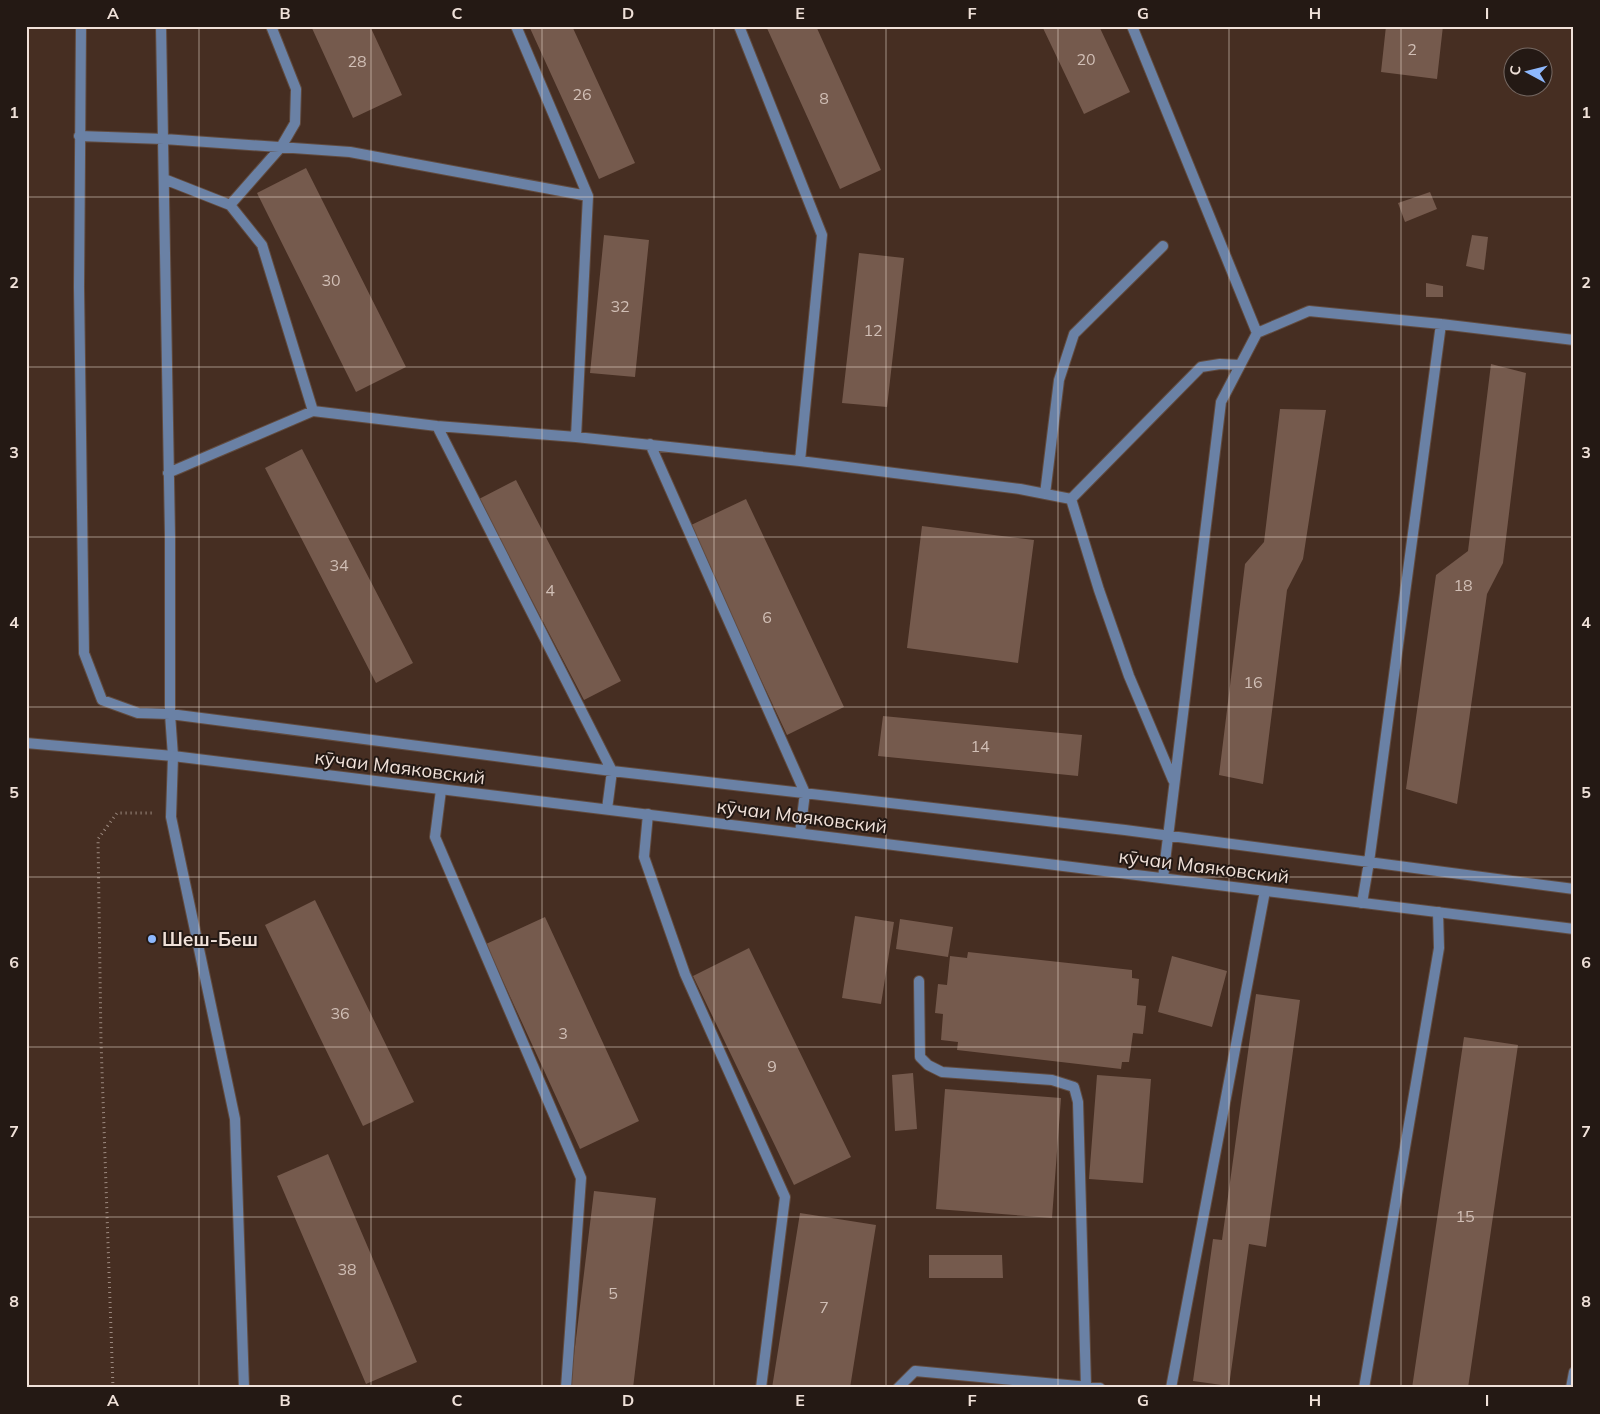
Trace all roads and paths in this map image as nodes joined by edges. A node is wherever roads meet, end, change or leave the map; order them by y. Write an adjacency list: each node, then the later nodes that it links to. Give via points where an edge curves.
1 (81, 26): 7 (street)
2 (161, 26): 8 (street)
3 (271, 26): 9 (street, via 296,89 295,123)
4 (516, 26): 11 (street)
5 (739, 26): 22 (street, via 822,234)
6 (1132, 26): 15 (street)
7 (79, 136): 8 (street); 26 (street, via 84,653 102,700 138,713)
8 (164, 139): 9 (street); 10 (street)
9 (281, 147): 11 (street, via 350,152); 12 (street)
10 (164, 179): 12 (street); 23 (street)
11 (588, 196): 20 (street)
12 (230, 206): 18 (street, via 262,245)
13 (1163, 246): 24 (street, via 1074,334 1059,380)
14 (1441, 324): 15 (street, via 1309,311); 16 (street); 38 (street)
15 (1257, 334): 17 (street)
16 (1574, 340)
17 (1240, 365): 25 (street, via 1201,367); 30 (street, via 1221,402)
18 (313, 411): 19 (street); 23 (street)
19 (436, 426): 20 (street); 29 (street)
20 (576, 437): 21 (street)
21 (650, 444): 22 (street); 32 (street)
22 (800, 461): 24 (street)
23 (168, 473): 26 (street)
24 (1045, 494): 25 (street)
25 (1071, 499): 30 (street, via 1129,676)
26 (170, 714): 28 (street); 29 (street)
27 (26, 743): 28 (street, кӯчаи Маяковский)
28 (173, 756): 31 (street, кӯчаи Маяковский); 35 (street)
29 (612, 771): 32 (street); 33 (street)
30 (1173, 780): 37 (street)
31 (441, 790): 33 (street, кӯчаи Маяковский); 50 (street, via 435,838 581,1178)
32 (805, 793): 36 (street); 37 (street)
33 (607, 809): 34 (street, кӯчаи Маяковский)
34 (648, 814): 36 (street, кӯчаи Маяковский); 51 (street, via 644,857 684,974 785,1197)
35 (171, 817): 48 (path, via 117,813 98,839 101,1041); 49 (street, via 235,1119)
36 (800, 833): 39 (street, кӯчаи Маяковский)
37 (1168, 836): 38 (street); 39 (street)
38 (1370, 862): 40 (street); 42 (street)
39 (1163, 878): 41 (street, кӯчаи Маяковский)
40 (1574, 889)
41 (1266, 891): 42 (street, кӯчаи Маяковский); 54 (street)
42 (1362, 903): 43 (street, кӯчаи Маяковский)
43 (1438, 912): 44 (street, кӯчаи Маяковский); 55 (street, via 1439,948)
44 (1574, 929)
45 (919, 981): 47 (street, via 920,1057 928,1065 942,1072 1052,1080 1074,1087 1078,1102)
46 (1574, 1372): 56 (street)
47 (1086, 1386): 52 (street, via 915,1371); 53 (street)
48 (113, 1388)
49 (244, 1388)
50 (566, 1388)
51 (761, 1388)
52 (898, 1388)
53 (1100, 1388)
54 (1171, 1388)
55 (1364, 1388)
56 (1571, 1388)

